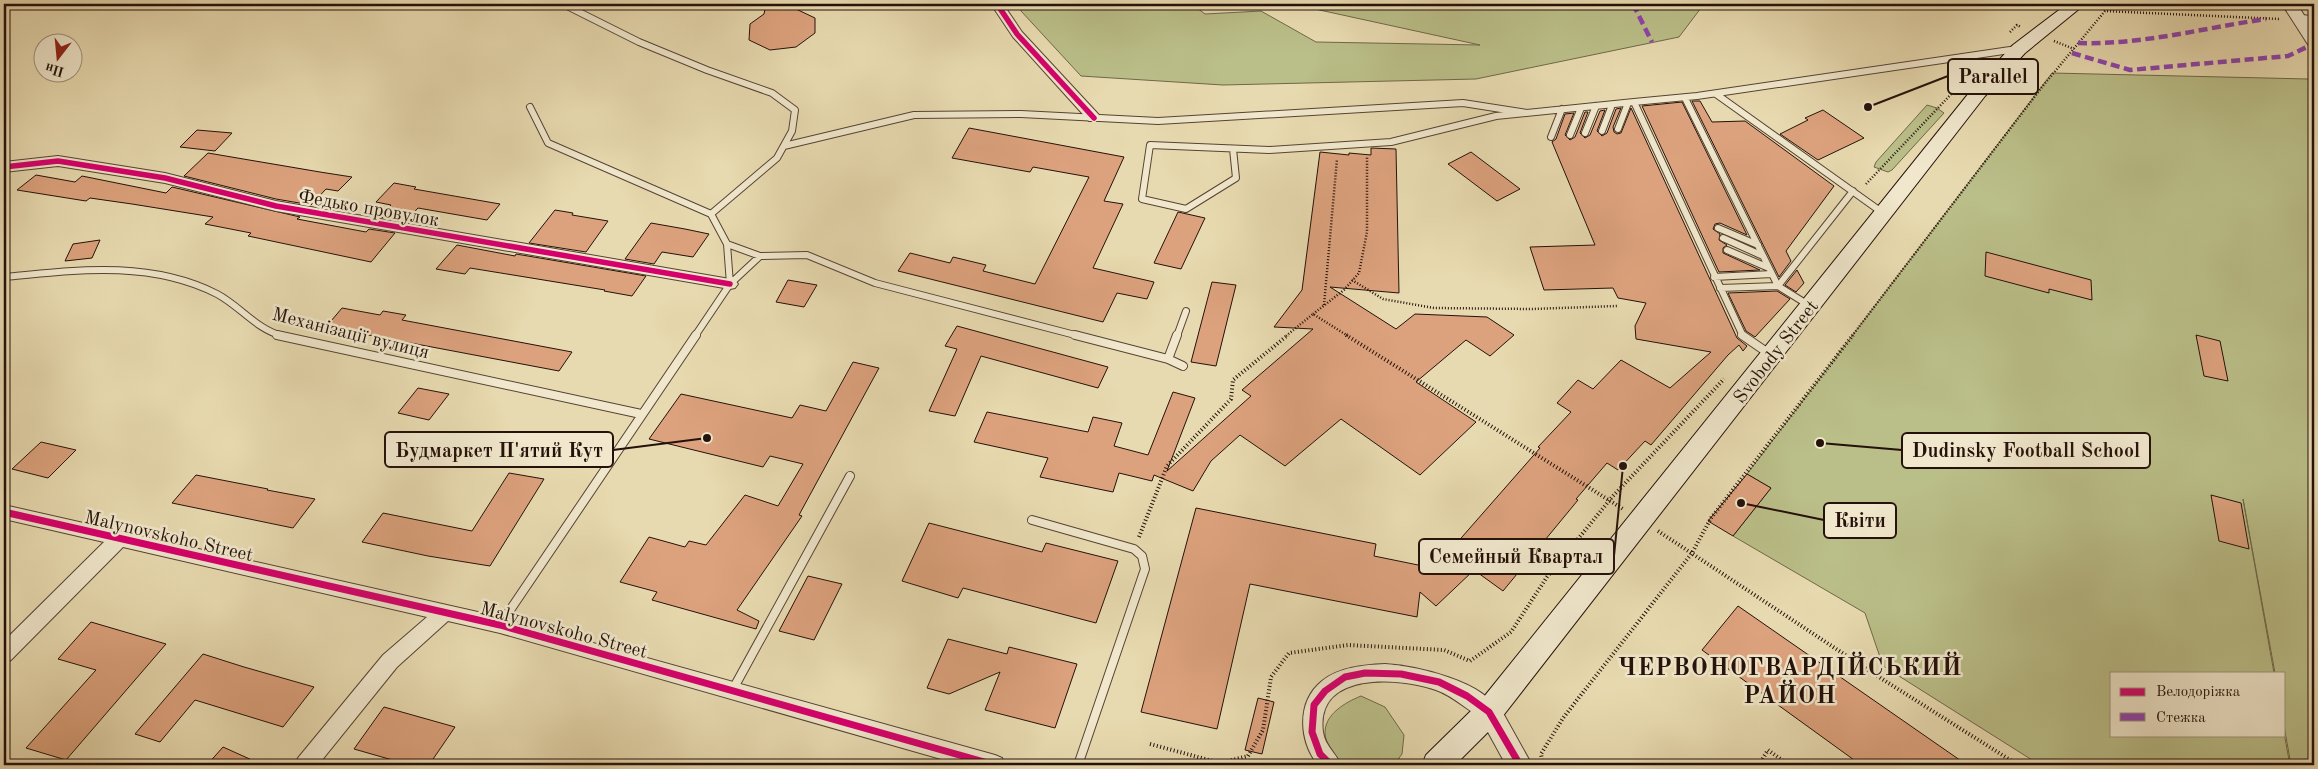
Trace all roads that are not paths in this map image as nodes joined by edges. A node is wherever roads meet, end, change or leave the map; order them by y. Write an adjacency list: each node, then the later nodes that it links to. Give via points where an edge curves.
1 (563, 4): 24 (lane, via 639,42 772,93 795,110 792,131)
2 (997, 4): 18 (street, via 1016,34)
3 (2077, 4): 8 (main road, Svobody Street)
4 (2290, 4): 5 (street)
5 (2291, 19): 6 (street); 7 (street)
6 (2314, 20)
7 (2314, 43)
8 (2019, 49): 9 (lane); 28 (main road, Svobody Street, via 1979,92)
9 (1716, 94): 10 (lane); 27 (lane)
10 (1685, 98): 11 (lane); 33 (lane)
11 (1631, 103): 12 (lane); 19 (lane); 39 (lane)
12 (1612, 105): 13 (lane); 20 (lane)
13 (1596, 106): 15 (lane); 21 (lane)
14 (530, 107): 29 (lane, via 548,143)
15 (1581, 108): 16 (lane); 22 (lane)
16 (1562, 110): 17 (lane); 23 (lane)
17 (1527, 113): 18 (lane, via 1463,103 1158,120); 25 (lane, via 1496,116 1391,142 1269,150)
18 (1094, 118): 24 (lane, via 1021,114 914,115)
19 (1618, 129)
20 (1602, 132)
21 (1585, 134)
22 (1570, 135)
23 (1551, 137)
24 (784, 146): 29 (lane, via 777,158)
25 (1233, 149): 25 (lane, via 1150,145 1142,199 1186,209 1236,178)
26 (4, 167): 40 (street, Федько провулок, via 58,161 165,178 276,206)
27 (1853, 191): 28 (lane); 41 (lane)
28 (1884, 213): 43 (main road, Svobody Street)
29 (711, 214): 32 (lane)
30 (1718, 228): 33 (lane)
31 (1723, 238): 36 (lane)
32 (727, 244): 35 (lane); 40 (lane)
33 (1758, 245): 36 (lane)
34 (1728, 250): 37 (lane)
35 (760, 256): 40 (lane); 46 (lane, via 807,255 875,283)
36 (1763, 256): 37 (lane)
37 (1771, 271): 39 (lane); 41 (lane)
38 (4, 276): 48 (lane, Механізації вулиця, via 136,270 182,277 219,295 269,332)
39 (1714, 277): 42 (lane)
40 (730, 284): 48 (lane)
41 (1778, 286): 42 (lane); 43 (lane)
42 (1720, 288): 45 (lane, via 1743,337)
43 (1811, 306): 45 (main road, Svobody Street)
44 (1186, 311): 46 (lane)
45 (1772, 355): 57 (main road, Svobody Street)
46 (1168, 359): 47 (lane)
47 (1183, 366)
48 (641, 414): 54 (lane)
49 (850, 476): 56 (lane)
50 (4, 512): 52 (street, Malynovskoho Street)
51 (1032, 520): 60 (lane, via 1134,549 1142,556 1145,569)
52 (120, 540): 53 (street, Malynovskoho Street); 55 (street)
53 (444, 613): 54 (street, Malynovskoho Street); 58 (street, via 390,661)
54 (500, 625): 56 (street, Malynovskoho Street)
55 (4, 654)
56 (732, 691): 59 (street, Malynovskoho Street)
57 (1489, 712): 61 (street, via 1468,696 1439,682 1401,674 1365,673 1345,677 1325,691 1314,705 1312,732 1320,754); 62 (main road, Svobody Street); 63 (street)
58 (305, 765)
59 (995, 765)
60 (1078, 765)
61 (1331, 765)
62 (1436, 765)
63 (1520, 765)

